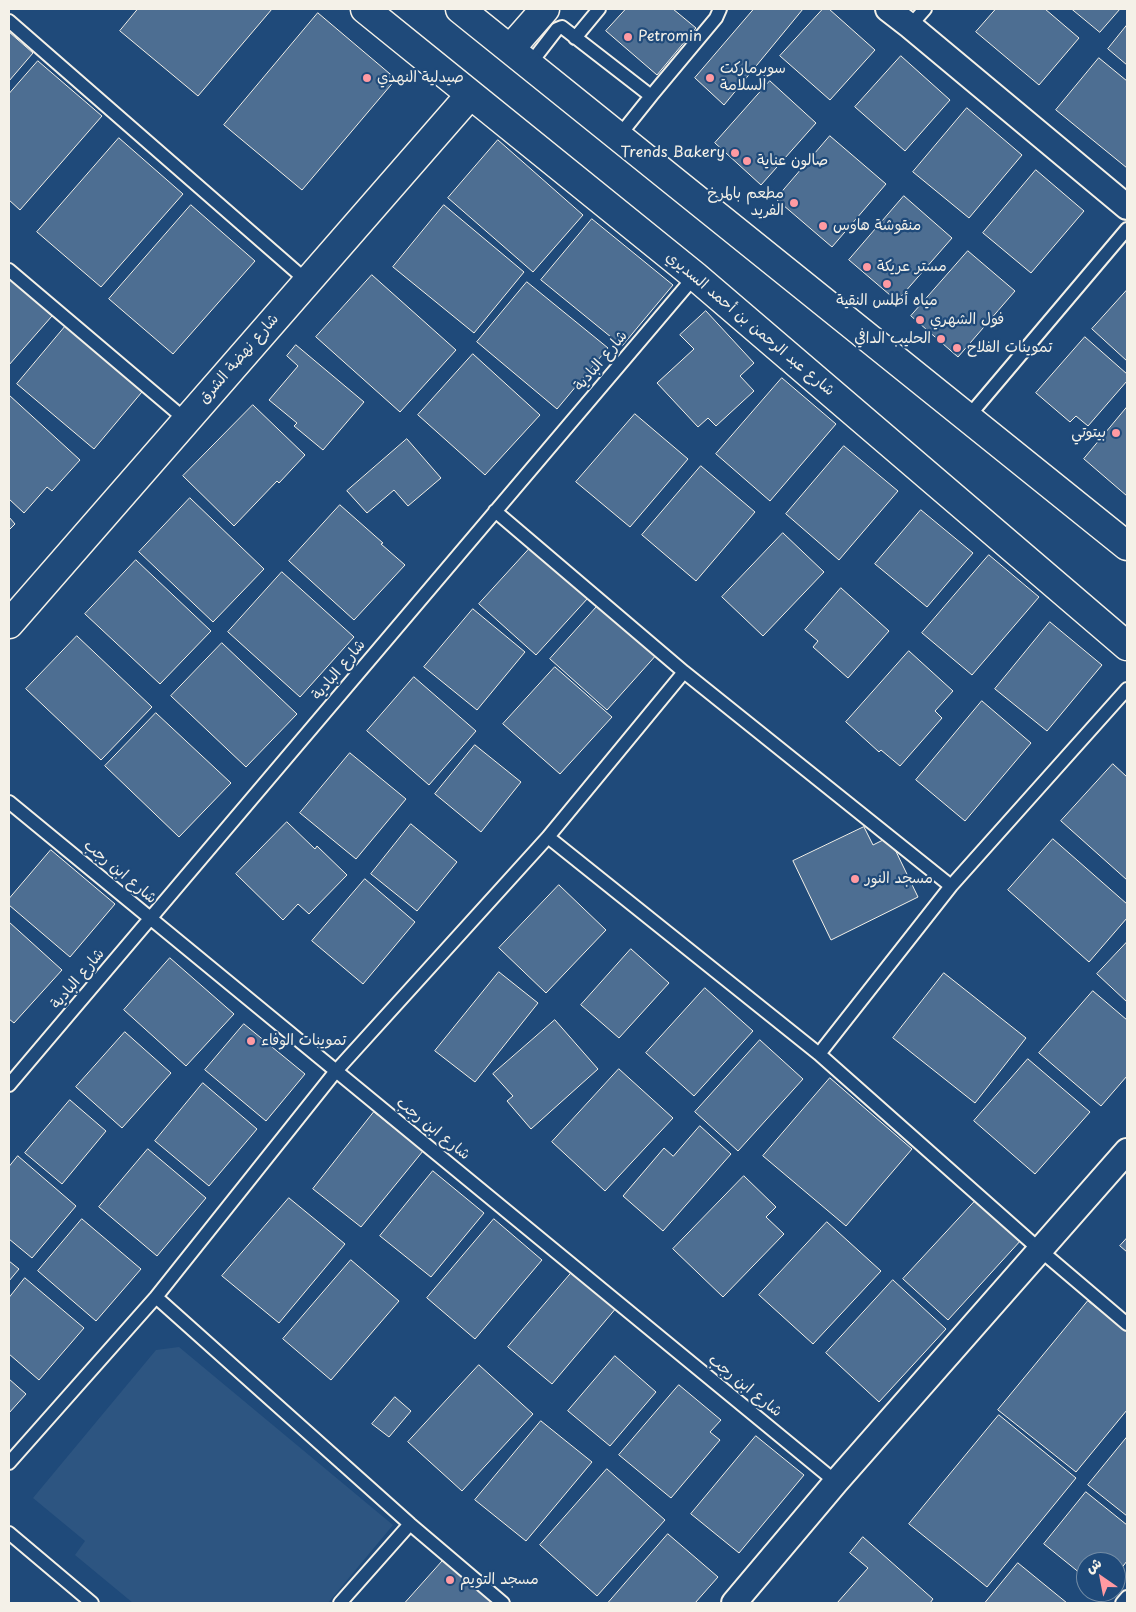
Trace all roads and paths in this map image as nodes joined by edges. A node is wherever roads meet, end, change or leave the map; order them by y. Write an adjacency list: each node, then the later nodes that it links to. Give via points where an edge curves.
1 (365, 9): 11 (street, شارع عبد الرحمن بن أحمد السديري)
2 (460, 9): 10 (street)
3 (545, 9): 10 (street)
4 (600, 9): 9 (lane)
5 (720, 9): 12 (lane)
6 (888, 9): 7 (street)
7 (918, 17): 14 (street)
8 (9, 21): 18 (lane)
9 (575, 38): 10 (lane, via 562,27); 12 (lane)
10 (520, 56): 13 (street)
11 (470, 95): 17 (street, شارع عبد الرحمن بن أحمد السديري); 18 (street, شارع نهضة الشرق)
12 (651, 96): 13 (lane)
13 (619, 136): 19 (street)
14 (1127, 207)
15 (1127, 229): 19 (lane)
16 (9, 270): 20 (lane)
17 (695, 276): 21 (lane, شارع البادية); 24 (street, شارع عبد الرحمن بن أحمد السديري)
18 (307, 281): 20 (street, شارع نهضة الشرق)
19 (968, 417): 22 (street)
20 (186, 420): 23 (street, شارع نهضة الشرق)
21 (495, 511): 25 (lane); 30 (lane, شارع البادية)
22 (1127, 546)
23 (9, 624)
24 (1127, 646)
25 (684, 672): 28 (lane); 29 (lane)
26 (1127, 689): 29 (lane)
27 (9, 802): 30 (lane, شارع ابن رجب)
28 (548, 837): 31 (lane); 32 (lane)
29 (951, 886): 31 (lane)
30 (150, 918): 32 (lane, شارع ابن رجب); 33 (lane, شارع البادية)
31 (819, 1054): 35 (lane)
32 (336, 1071): 36 (lane); 39 (lane, شارع ابن رجب)
33 (9, 1085)
34 (1127, 1151): 35 (street)
35 (1040, 1250): 37 (lane); 39 (street)
36 (156, 1298): 38 (lane); 40 (lane)
37 (1127, 1324)
38 (9, 1463)
39 (836, 1482): 46 (street)
40 (410, 1524): 44 (lane); 45 (lane)
41 (9, 1533): 43 (lane)
42 (1127, 1597): 47 (lane)
43 (92, 1603)
44 (340, 1603)
45 (503, 1603)
46 (734, 1603)
47 (1122, 1603)

